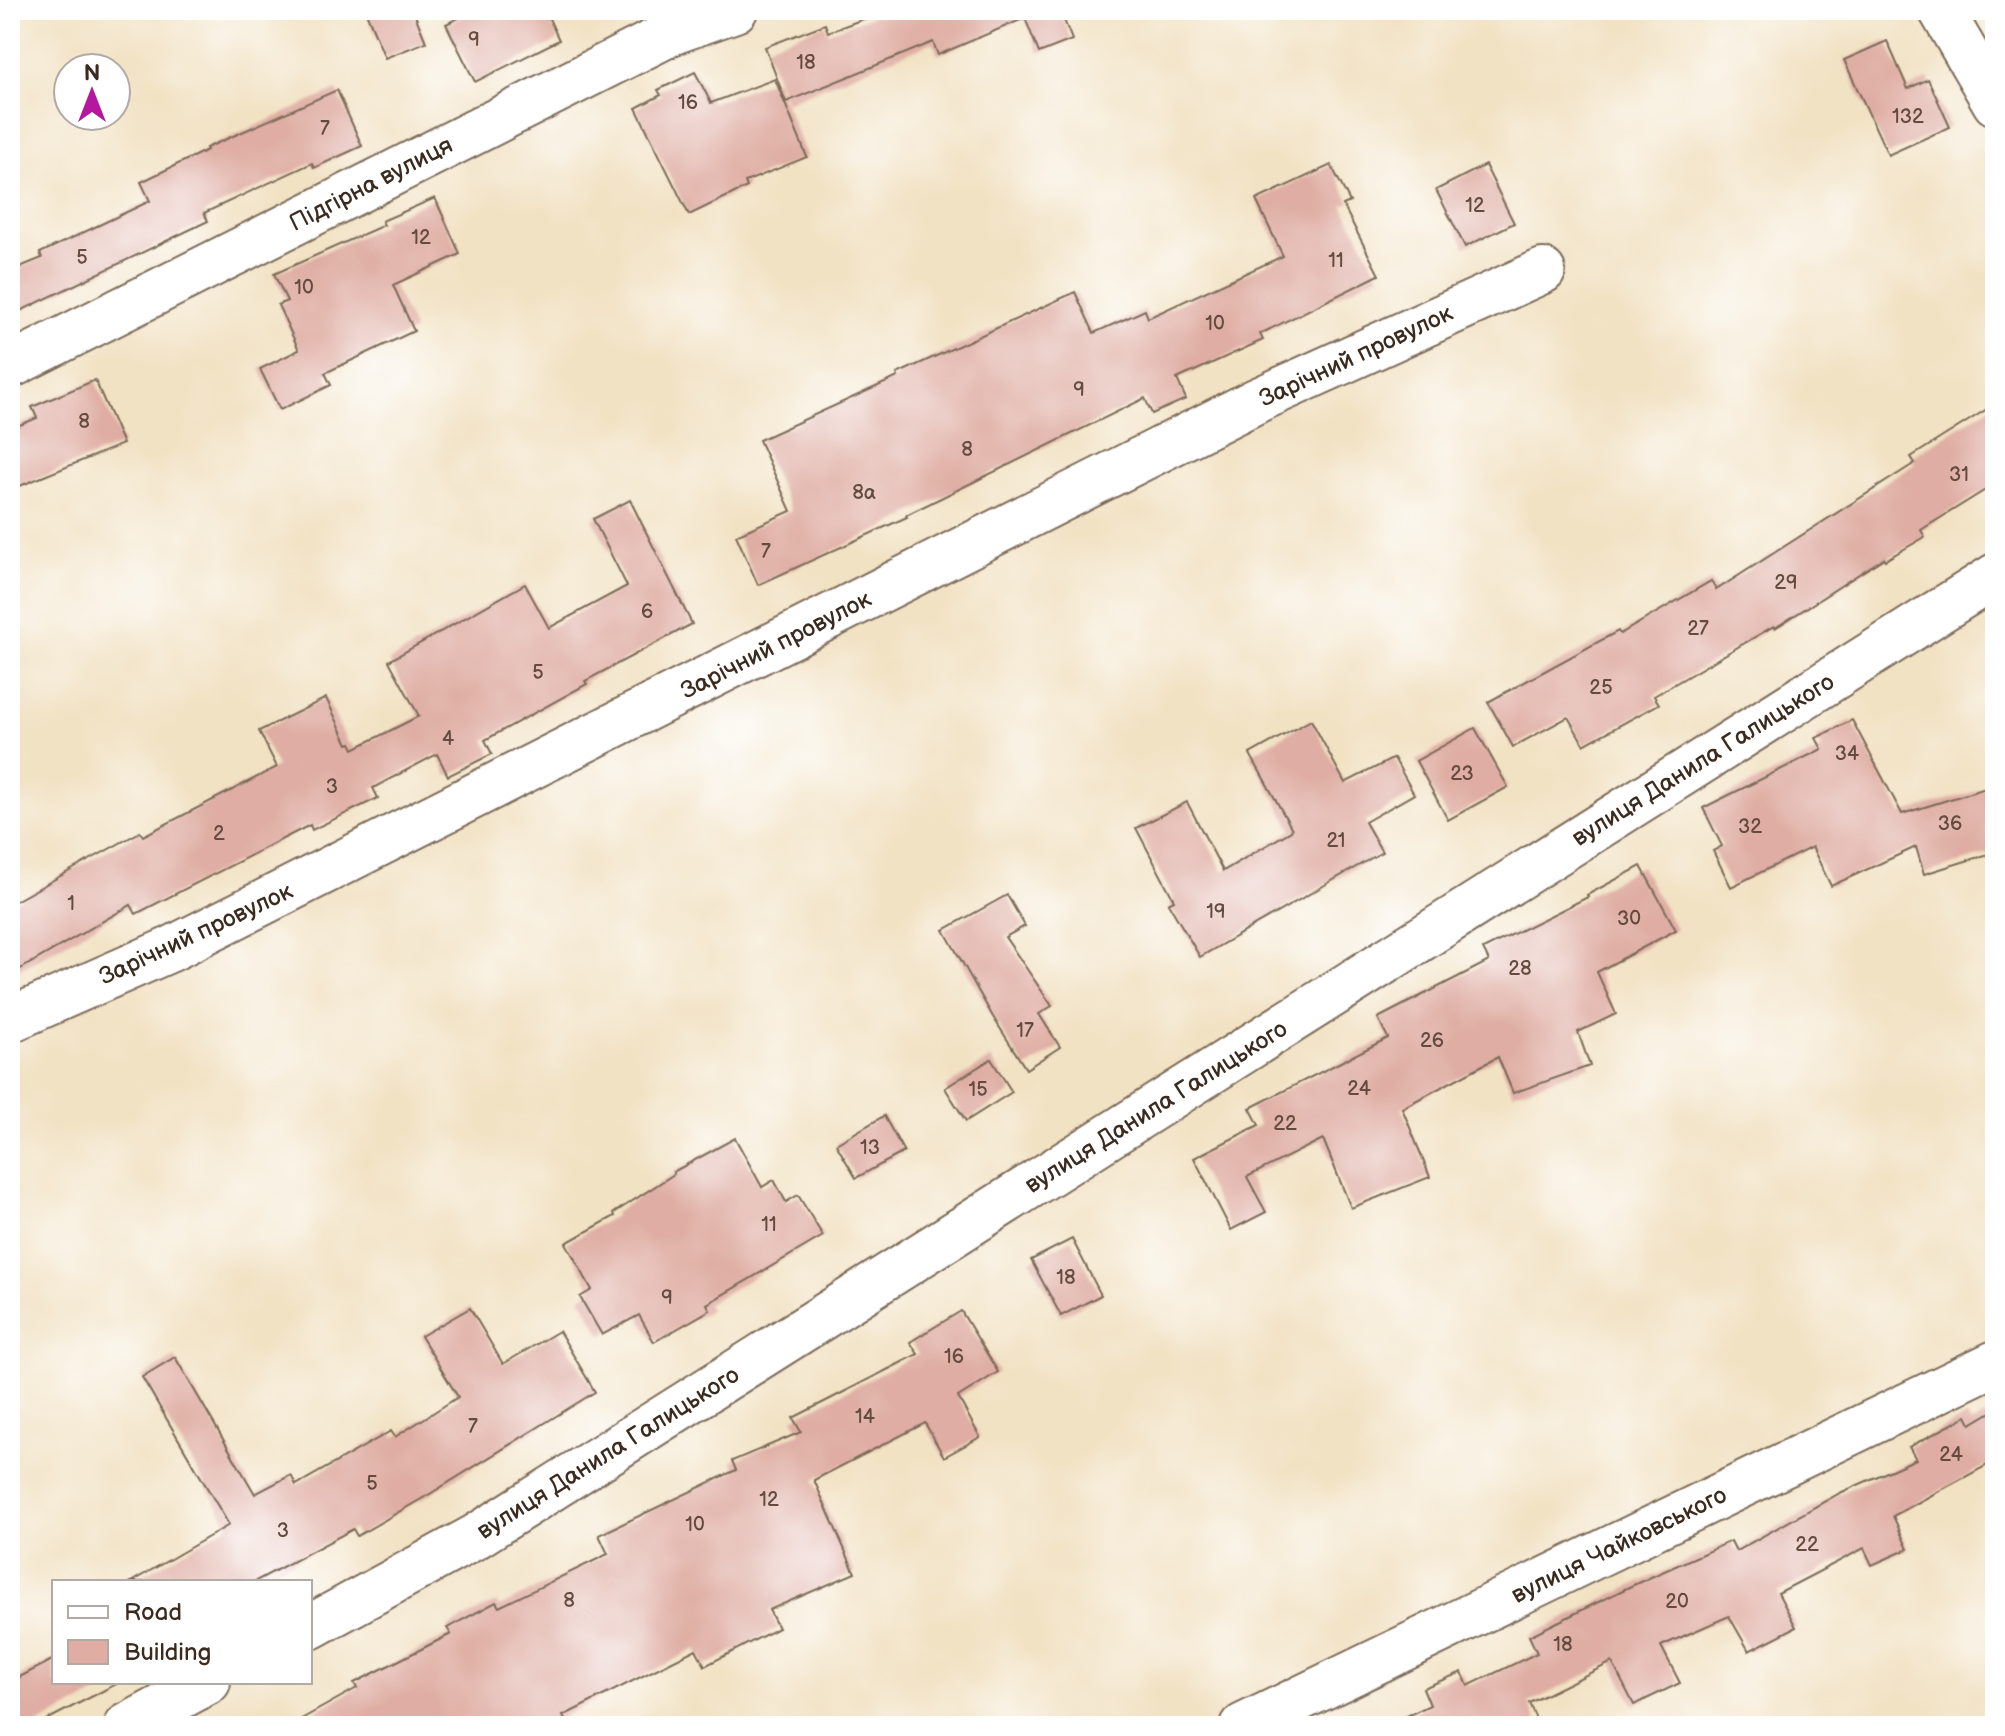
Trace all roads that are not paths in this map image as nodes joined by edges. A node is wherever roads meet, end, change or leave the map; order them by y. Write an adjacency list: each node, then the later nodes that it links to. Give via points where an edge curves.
1 (735, 10): 5 (street, Підгірна вулиця, via 673,32)
2 (1941, 10): 3 (street)
3 (1995, 103)
4 (1543, 271): 7 (street, Зарічний провулок, via 1258,400 171,949)
5 (10, 366)
6 (1995, 576): 9 (street, вулиця Данила Галицького, via 488,1529)
7 (10, 1020)
8 (1995, 1363): 12 (street, вулиця Чайковського)
9 (312, 1626)
10 (204, 1684): 11 (street)
11 (127, 1726)
12 (1243, 1726)

